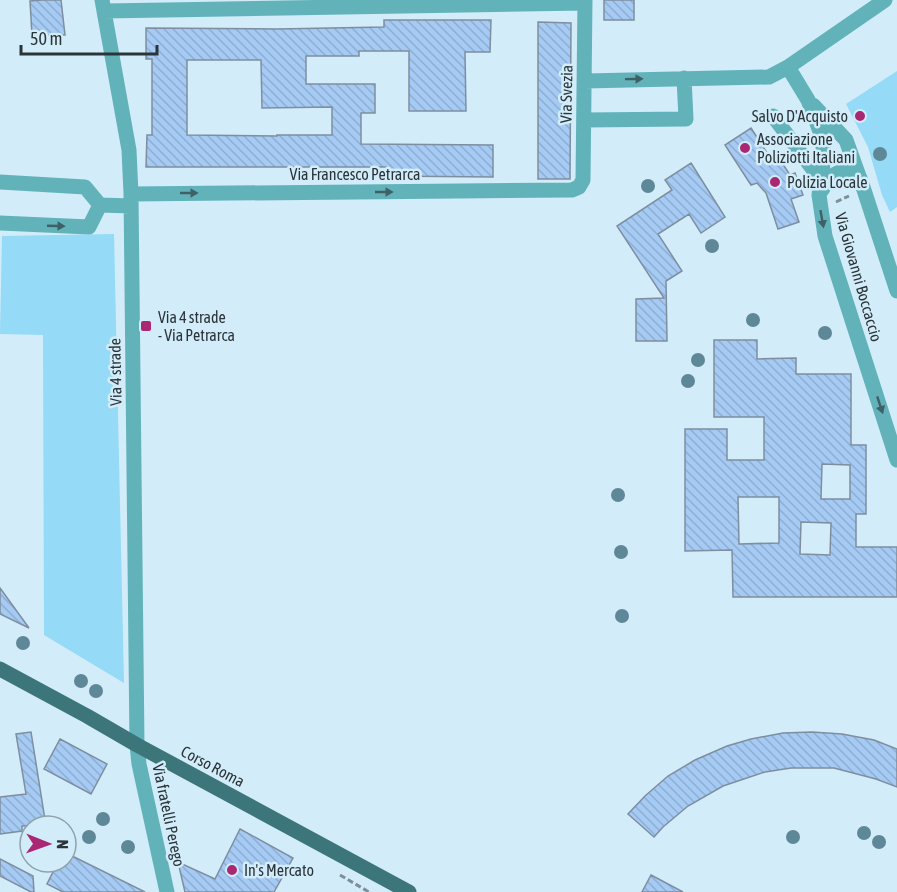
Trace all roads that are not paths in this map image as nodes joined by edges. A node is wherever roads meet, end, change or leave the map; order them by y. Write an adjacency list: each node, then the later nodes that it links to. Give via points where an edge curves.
1 (885, 0): 4 (street)
2 (585, 2): 3 (street); 6 (street, Via Svezia)
3 (103, 5): 14 (street, Via 4 strade, via 129,150)
4 (788, 67): 5 (street, via 769,77); 7 (street)
5 (684, 78): 6 (street, one-way to 5); 9 (street, via 686,119)
6 (585, 81): 9 (street, Via Svezia)
7 (808, 100): 11 (street, Via Giovanni Boccaccio, via 846,140); 13 (street, Via Giovanni Boccaccio, via 823,147)
8 (773, 116): 13 (street)
9 (584, 120): 12 (street, Via Svezia, via 583,180)
10 (0, 182): 15 (street, via 85,187)
11 (862, 184): 13 (street, via 847,172 839,172 832,175); 17 (street, Via Giovanni Boccaccio)
12 (579, 187): 14 (street, Via Francesco Petrarca, one-way to 12)
13 (820, 194): 18 (street, Via Giovanni Boccaccio, one-way to 18, via 825,236)
14 (131, 200): 15 (street, Via Francesco Petrarca); 20 (street, Via 4 strade)
15 (100, 205): 16 (street, one-way to 15, via 89,227)
16 (0, 223)
17 (897, 291)
18 (897, 459)
19 (0, 669): 20 (main road, Corso Roma)
20 (137, 745): 21 (street, Via fratelli Perego); 22 (main road, Corso Roma)
21 (167, 892)
22 (409, 892)

